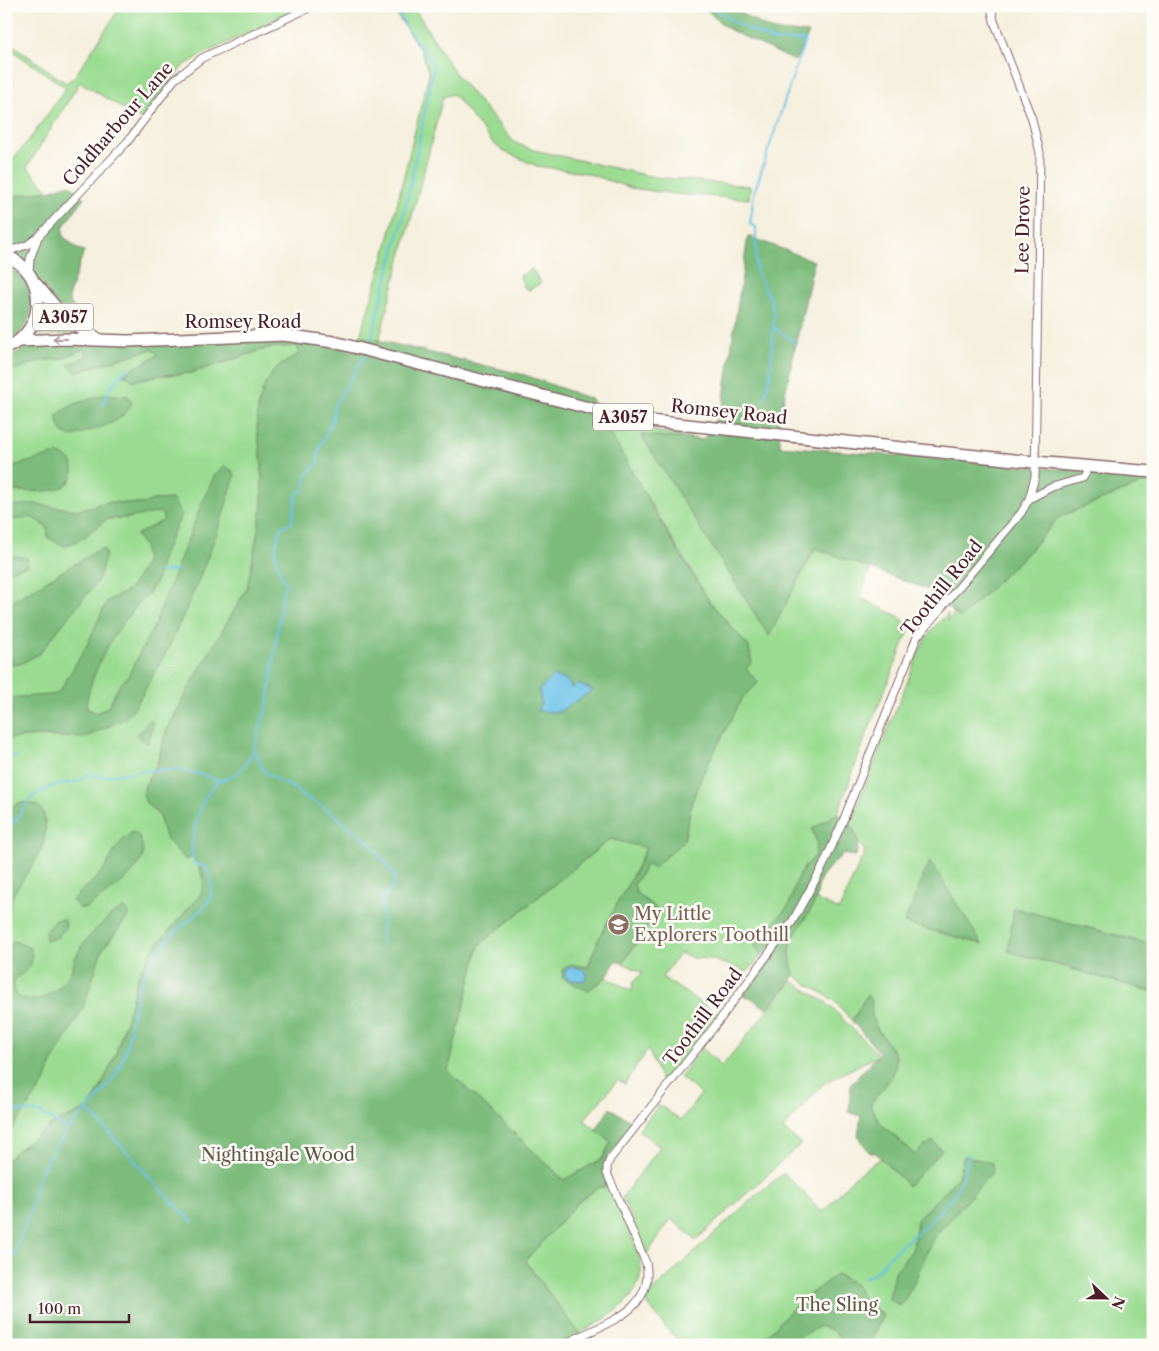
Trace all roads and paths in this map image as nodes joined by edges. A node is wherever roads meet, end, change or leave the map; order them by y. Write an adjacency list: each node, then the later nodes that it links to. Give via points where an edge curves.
1 (313, 6): 3 (street, Coldharbour Lane, via 187,68 174,80 128,141)
2 (991, 6): 9 (street, Lee Drove, via 1032,119 1039,148)
3 (38, 237): 4 (street, Coldharbour Lane); 5 (street, Coldharbour Lane, via 32,248)
4 (6, 254): 5 (main road, Romsey Road)
5 (32, 278): 6 (main road, Romsey Road / A3057, via 65,318); 7 (main road, via 38,301 35,319)
6 (100, 340): 7 (main road, Romsey Road / A3057, one-way to 7); 9 (main road, Romsey Road / A3057, via 128,342 284,335 309,338 632,419)
7 (19, 341): 8 (main road)
8 (6, 348)
9 (1034, 462): 10 (main road, Romsey Road / A3057); 12 (street, Toothill Road, via 1035,477)
10 (1088, 466): 11 (main road, Romsey Road / A3057); 12 (street, Toothill Road, via 1083,478 1052,487)
11 (1153, 472)
12 (1029, 499): 13 (street, Toothill Road, via 1003,536 917,637 844,821 792,922 610,1159 607,1173 646,1263 646,1286 634,1306 620,1318)
13 (564, 1345)

